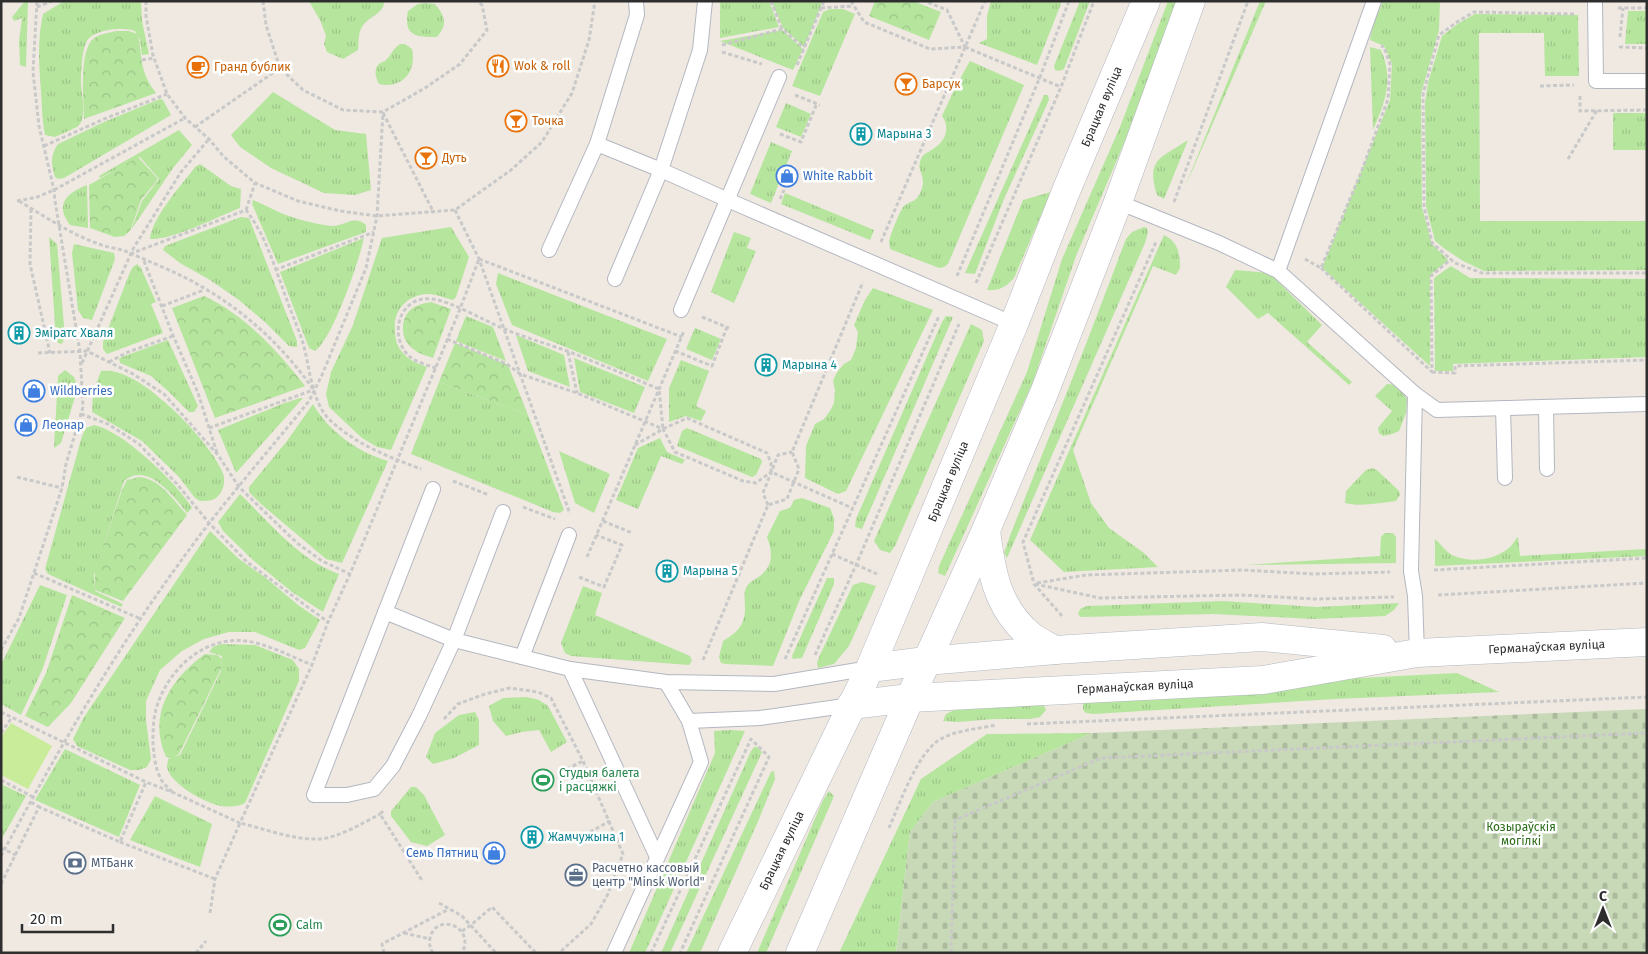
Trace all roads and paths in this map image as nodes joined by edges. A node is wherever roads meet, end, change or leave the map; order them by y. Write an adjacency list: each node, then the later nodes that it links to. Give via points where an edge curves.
1 (37, 1): 21 (path)
2 (52, 1): 21 (path)
3 (146, 1): 30 (path)
4 (263, 1): 33 (path, via 266,25)
5 (477, 1): 45 (path, via 482,5 487,30 460,64)
6 (595, 1): 62 (path, via 589,40 572,93 542,142 511,170)
7 (636, 1): 50 (lane, via 637,15)
8 (705, 1): 29 (lane)
9 (771, 1): 25 (path)
10 (851, 1): 20 (path)
11 (925, 1): 27 (path, via 948,10)
12 (985, 1): 27 (path)
13 (1069, 1): 35 (path)
14 (1094, 1): 39 (path)
15 (1146, 1): 87 (street, Брацкая вуліца)
16 (1191, 1): 59 (street)
17 (1248, 1): 65 (path)
18 (1374, 1): 76 (lane)
19 (1595, 1): 36 (lane, via 1596,81)
20 (854, 6): 22 (path); 27 (path, via 864,22 930,48)
21 (37, 7): 51 (path, via 33,72)
22 (821, 8)
23 (1623, 8): 28 (path, via 1620,48)
24 (1580, 14): 72 (path, via 1474,12 1439,35 1423,94 1424,206 1432,243)
25 (782, 29): 26 (path); 29 (path)
26 (804, 48)
27 (965, 48): 35 (path); 68 (path)
28 (1647, 48)
29 (705, 49): 32 (path); 53 (lane)
30 (154, 58): 31 (path); 40 (path)
31 (142, 60)
32 (765, 65)
33 (280, 68): 45 (path, via 303,90 343,110); 47 (path)
34 (779, 77): 57 (lane)
35 (1040, 77): 39 (path); 81 (path)
36 (1647, 81)
37 (1580, 85): 38 (path)
38 (1540, 86)
39 (1061, 87): 82 (path)
40 (167, 94): 46 (path); 51 (path)
41 (793, 94): 48 (path, via 818,104 801,142)
42 (1580, 94): 43 (path, via 1580,111)
43 (1597, 110): 44 (path); 52 (path)
44 (1647, 110)
45 (382, 112): 63 (path); 64 (path)
46 (185, 118): 47 (path); 55 (path)
47 (195, 127): 49 (path)
48 (777, 132)
49 (209, 139): 54 (path, via 223,156); 70 (path, via 181,172)
50 (597, 144): 53 (lane); 69 (lane)
51 (44, 146): 55 (path)
52 (1568, 159)
53 (660, 170): 57 (lane); 79 (lane)
54 (255, 183): 61 (path); 64 (path, via 298,201)
55 (54, 190): 60 (path, via 18,201); 66 (path)
56 (784, 190): 58 (path)
57 (728, 200): 81 (lane); 85 (lane)
58 (780, 200)
59 (1118, 202): 65 (lane); 131 (street, via 1044,393)
60 (31, 208): 66 (path); 97 (path, via 30,264)
61 (246, 210): 70 (path); 75 (path, via 264,240)
62 (455, 210): 63 (path); 71 (path)
63 (434, 212): 64 (path)
64 (377, 216): 67 (path)
65 (1166, 221): 76 (lane); 144 (path, via 1023,542)
66 (60, 226): 70 (path); 94 (path)
67 (374, 232): 75 (path); 104 (path, via 366,268)
68 (882, 238)
69 (549, 250)
70 (130, 254): 73 (path); 92 (path)
71 (479, 259): 84 (path); 88 (path); 90 (path)
72 (1451, 259): 77 (path, via 1482,273); 102 (path, via 1431,276)
73 (144, 260): 80 (path); 83 (path)
74 (1321, 268): 102 (path)
75 (275, 270): 104 (path, via 303,344)
76 (1278, 271): 106 (lane)
77 (1647, 273)
78 (865, 278): 114 (path)
79 (616, 279)
80 (204, 290): 83 (path); 104 (path, via 231,305 267,334)
81 (948, 295): 82 (lane); 126 (path)
82 (968, 303): 87 (lane); 137 (path)
83 (162, 306): 89 (path)
84 (460, 309): 88 (path); 91 (path); 101 (path, via 437,299 423,298 401,314 398,327 403,348 414,360)
85 (681, 310)
86 (700, 316): 93 (path, via 728,328 712,366)
87 (1014, 324): 161 (street, Брацкая вуліца)
88 (504, 329): 95 (path); 103 (path)
89 (173, 336): 99 (path); 111 (path, via 198,393)
90 (682, 337)
91 (447, 339): 101 (path); 103 (path, via 507,364)
92 (87, 351): 94 (path); 99 (path); 100 (path)
93 (675, 351)
94 (80, 352): 97 (path); 100 (path)
95 (568, 352): 105 (path); 112 (path, via 659,389)
96 (38, 353): 97 (path)
97 (50, 353)
98 (1647, 360): 102 (path, via 1455,366 1455,372)
99 (108, 362): 115 (path, via 164,394)
100 (81, 365): 110 (path)
101 (436, 368): 116 (path)
102 (1432, 372)
103 (520, 374): 105 (path); 128 (path)
104 (314, 390): 111 (path); 116 (path, via 329,420 369,449); 122 (path)
105 (577, 393): 112 (path)
106 (1416, 394): 109 (lane, via 1437,410); 138 (lane)
107 (1647, 404): 108 (lane)
108 (1546, 407): 109 (lane); 117 (lane)
109 (1503, 408): 120 (lane)
110 (81, 414): 123 (path); 130 (path, via 108,424 139,444)
111 (209, 428): 115 (path)
112 (663, 428): 113 (path); 118 (path, via 675,452 743,481 756,483); 118 (path, via 687,418 717,430 767,453)
113 (635, 445)
114 (792, 452): 118 (path, via 778,455); 121 (path, via 799,469)
115 (218, 455): 122 (path)
116 (397, 460): 140 (path)
117 (1547, 469)
118 (771, 472): 121 (path); 125 (path, via 763,493)
119 (17, 476): 123 (path)
120 (1505, 478)
121 (793, 482): 125 (path, via 787,499); 126 (path)
122 (239, 487): 130 (path); 140 (path, via 298,543 322,561)
123 (62, 488): 139 (path)
124 (433, 489): 146 (lane)
125 (768, 505): 158 (path)
126 (852, 508): 135 (path)
127 (503, 512): 150 (lane)
128 (571, 517)
129 (603, 521): 132 (path)
130 (209, 524): 148 (path); 149 (path, via 247,562)
131 (986, 530): 153 (street, via 994,582 1005,605 1033,638); 157 (street)
132 (632, 532)
133 (569, 534): 155 (lane)
134 (622, 545): 142 (path, via 604,587)
135 (832, 554): 137 (path); 159 (path)
136 (1647, 558): 138 (path)
137 (856, 565): 141 (path); 156 (path)
138 (1411, 571): 144 (path, via 1314,574 1242,570 1086,575); 145 (lane)
139 (34, 573): 148 (path); 152 (path, via 19,618)
140 (350, 574): 149 (path)
141 (877, 574)
142 (579, 577)
143 (1647, 583): 145 (path)
144 (1034, 584): 145 (path, via 1100,598); 147 (path)
145 (1415, 596): 154 (lane)
146 (385, 612): 150 (lane); 150 (lane, via 314,795 347,795 374,789 393,766)
147 (1062, 616)
148 (141, 619): 175 (path)
149 (328, 622): 160 (path)
150 (454, 640): 155 (lane)
151 (1647, 642): 154 (street, Германаўская вуліца)
152 (1, 650)
153 (1056, 650): 154 (street, Германаўская вуліца, via 1262,637); 157 (street, Германаўская вуліца)
154 (1417, 653): 165 (street, Германаўская вуліца, via 1263,680)
155 (522, 657): 162 (lane)
156 (813, 659)
157 (926, 661): 161 (street, Германаўская вуліца); 165 (street)
158 (703, 662)
159 (783, 664)
160 (312, 665): 180 (path, via 250,640 218,642 192,655 166,686 156,708 153,726 156,766 160,779); 187 (path)
161 (870, 668): 163 (lane, via 774,684); 166 (street, Брацкая вуліца)
162 (570, 669): 163 (lane); 194 (lane)
163 (666, 682): 169 (lane)
164 (1647, 696): 171 (path)
165 (910, 698): 166 (street, Германаўская вуліца); 217 (street)
166 (851, 705): 169 (lane, via 760,718); 216 (street, Брацкая вуліца)
167 (1, 712): 168 (path)
168 (12, 717): 173 (path); 175 (path)
169 (689, 721): 194 (lane, via 701,762)
170 (439, 724): 176 (path, via 458,704 485,694 510,688 538,692 551,698)
171 (1026, 724)
172 (998, 725): 188 (path, via 956,733 939,740 924,755)
173 (1, 733)
174 (1647, 733): 218 (path, via 1101,758 955,820)
175 (64, 743): 179 (path); 181 (path)
176 (583, 761): 177 (path); 186 (path)
177 (561, 772)
178 (1, 780): 181 (path)
179 (146, 782): 180 (path); 190 (path)
180 (172, 792): 187 (path)
181 (33, 797): 182 (path)
182 (30, 802): 183 (path); 191 (path)
183 (40, 807): 190 (path); 192 (path)
184 (386, 807): 185 (path)
185 (380, 814): 187 (path, via 345,832 321,839 299,838); 196 (path)
186 (610, 821): 189 (path); 212 (path, via 623,854 607,896 591,924)
187 (240, 823): 195 (path)
188 (888, 829)
189 (590, 832)
190 (120, 842): 195 (path)
191 (3, 849): 192 (path); 193 (path)
192 (16, 855): 197 (path)
193 (1, 856)
194 (657, 856): 213 (lane)
195 (215, 879): 200 (path)
196 (423, 882)
197 (1, 884)
198 (440, 903): 199 (path)
199 (449, 908): 201 (path); 203 (path)
200 (210, 913)
201 (471, 925): 202 (path); 210 (path); 211 (path, via 492,906)
202 (462, 931): 204 (path, via 452,925 440,925); 209 (path, via 466,942)
203 (404, 933): 204 (path); 207 (path, via 382,944)
204 (430, 939): 208 (path)
205 (206, 941): 206 (path)
206 (196, 953)
207 (384, 953)
208 (433, 953)
209 (462, 953)
210 (496, 953)
211 (536, 953)
212 (559, 953)
213 (614, 953)
214 (651, 953): 215 (path, via 751,740 769,757)
215 (680, 953)
216 (732, 953)
217 (800, 953)
218 (951, 953)

